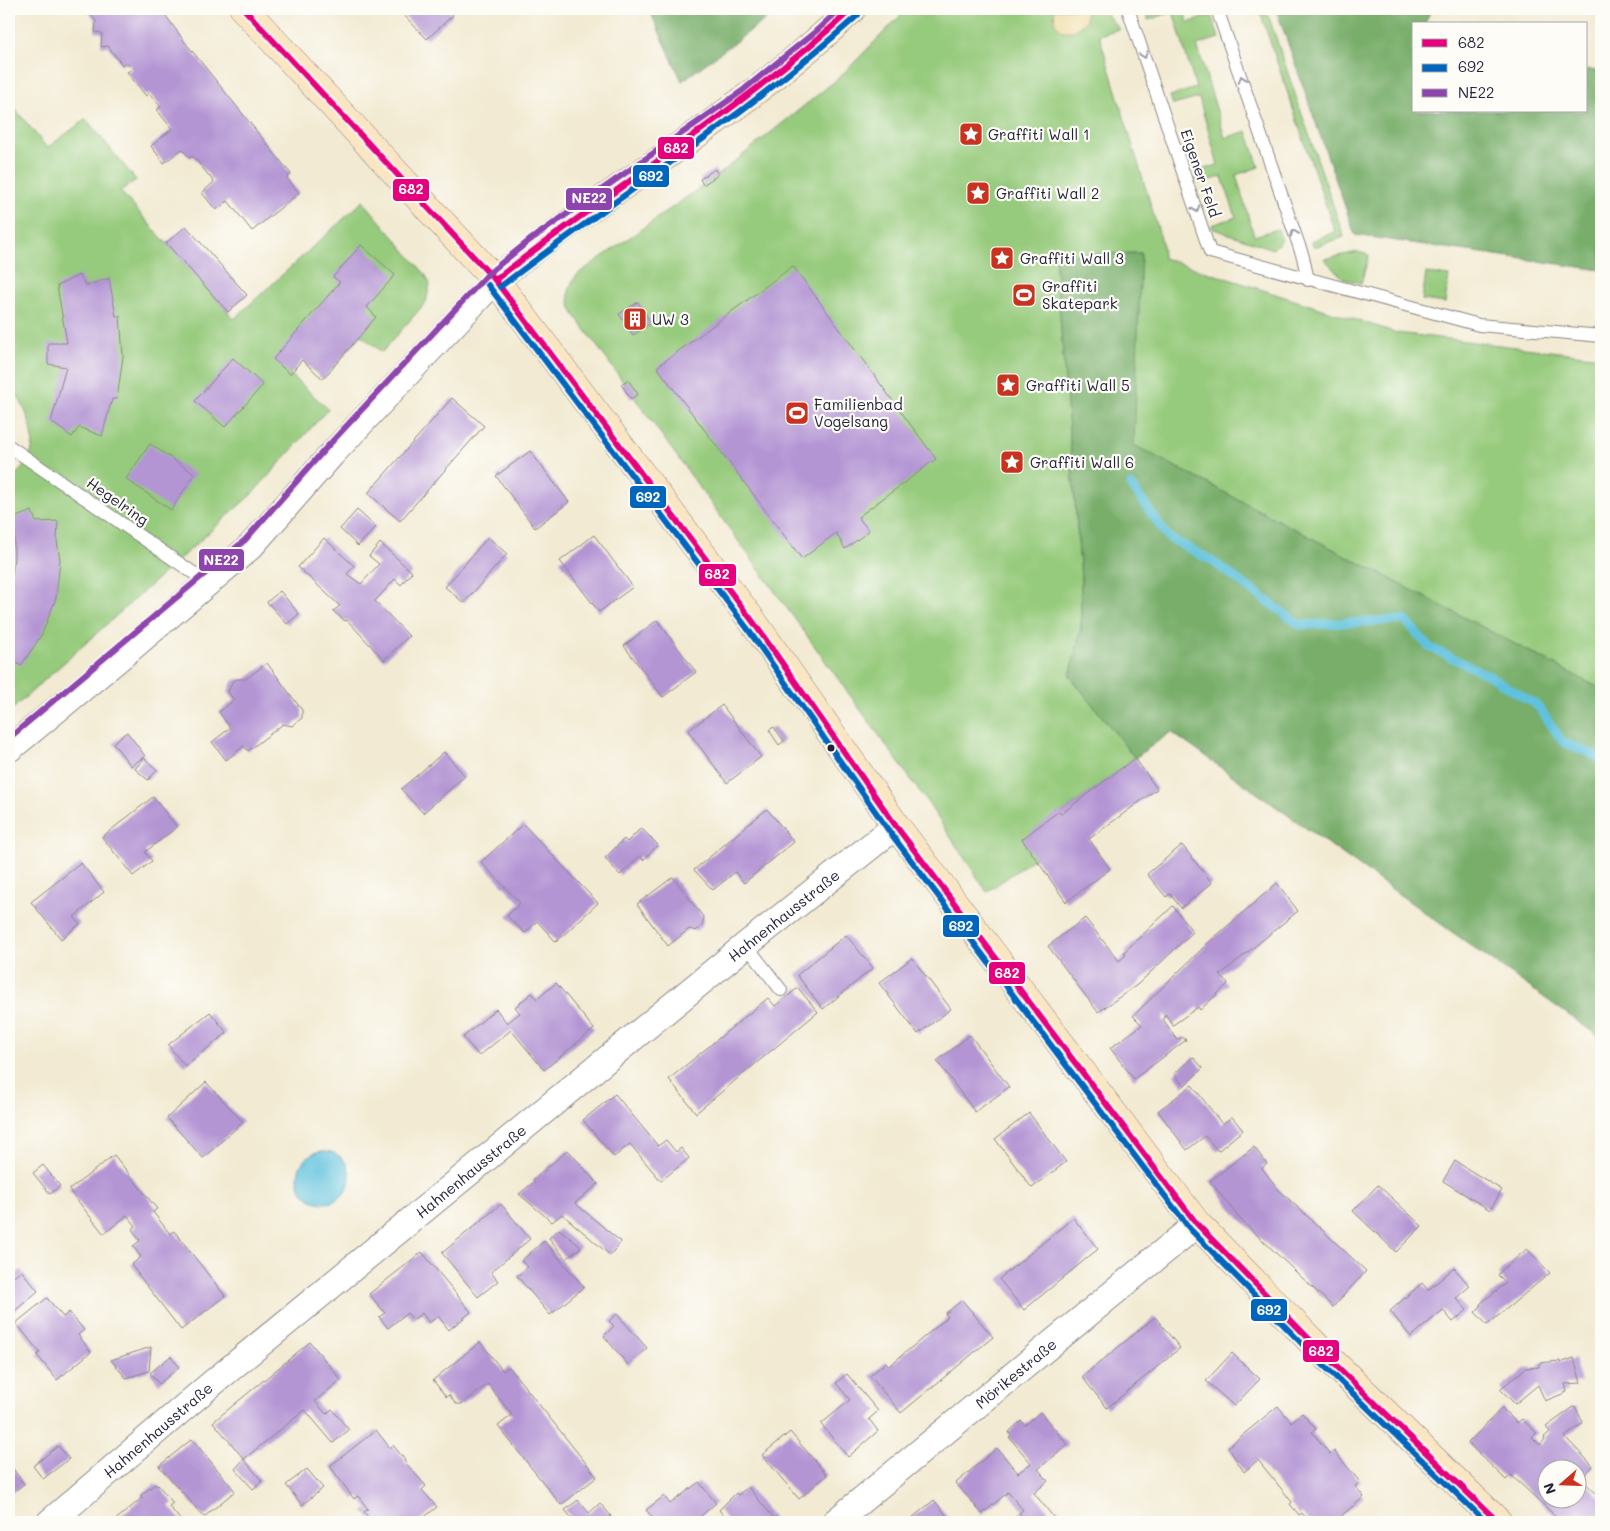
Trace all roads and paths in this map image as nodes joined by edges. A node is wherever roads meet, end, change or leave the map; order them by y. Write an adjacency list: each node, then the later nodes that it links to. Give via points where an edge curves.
1 (244, 9): 5 (main road)
2 (852, 9): 5 (main road, via 821,39 748,98 535,247)
3 (1128, 9): 6 (lane, Eigener Feld, one-way to 6, via 1210,252)
4 (1217, 9): 6 (lane, one-way to 4, via 1303,257)
5 (495, 280): 9 (street, via 257,540); 11 (main road, via 754,623)
6 (1308, 280): 7 (lane, Eigener Feld, via 1479,325)
7 (1601, 336)
8 (9, 446): 9 (lane, Hegelring)
9 (208, 584): 10 (street)
10 (9, 749)
11 (896, 826): 12 (street, Hahnenhausstraße); 14 (main road)
12 (746, 945): 13 (lane); 15 (street, Hahnenhausstraße, via 210,1386)
13 (781, 990)
14 (1196, 1224): 16 (street, Mörikestraße); 17 (main road, via 1318,1348)
15 (50, 1522)
16 (835, 1522)
17 (1498, 1522)

